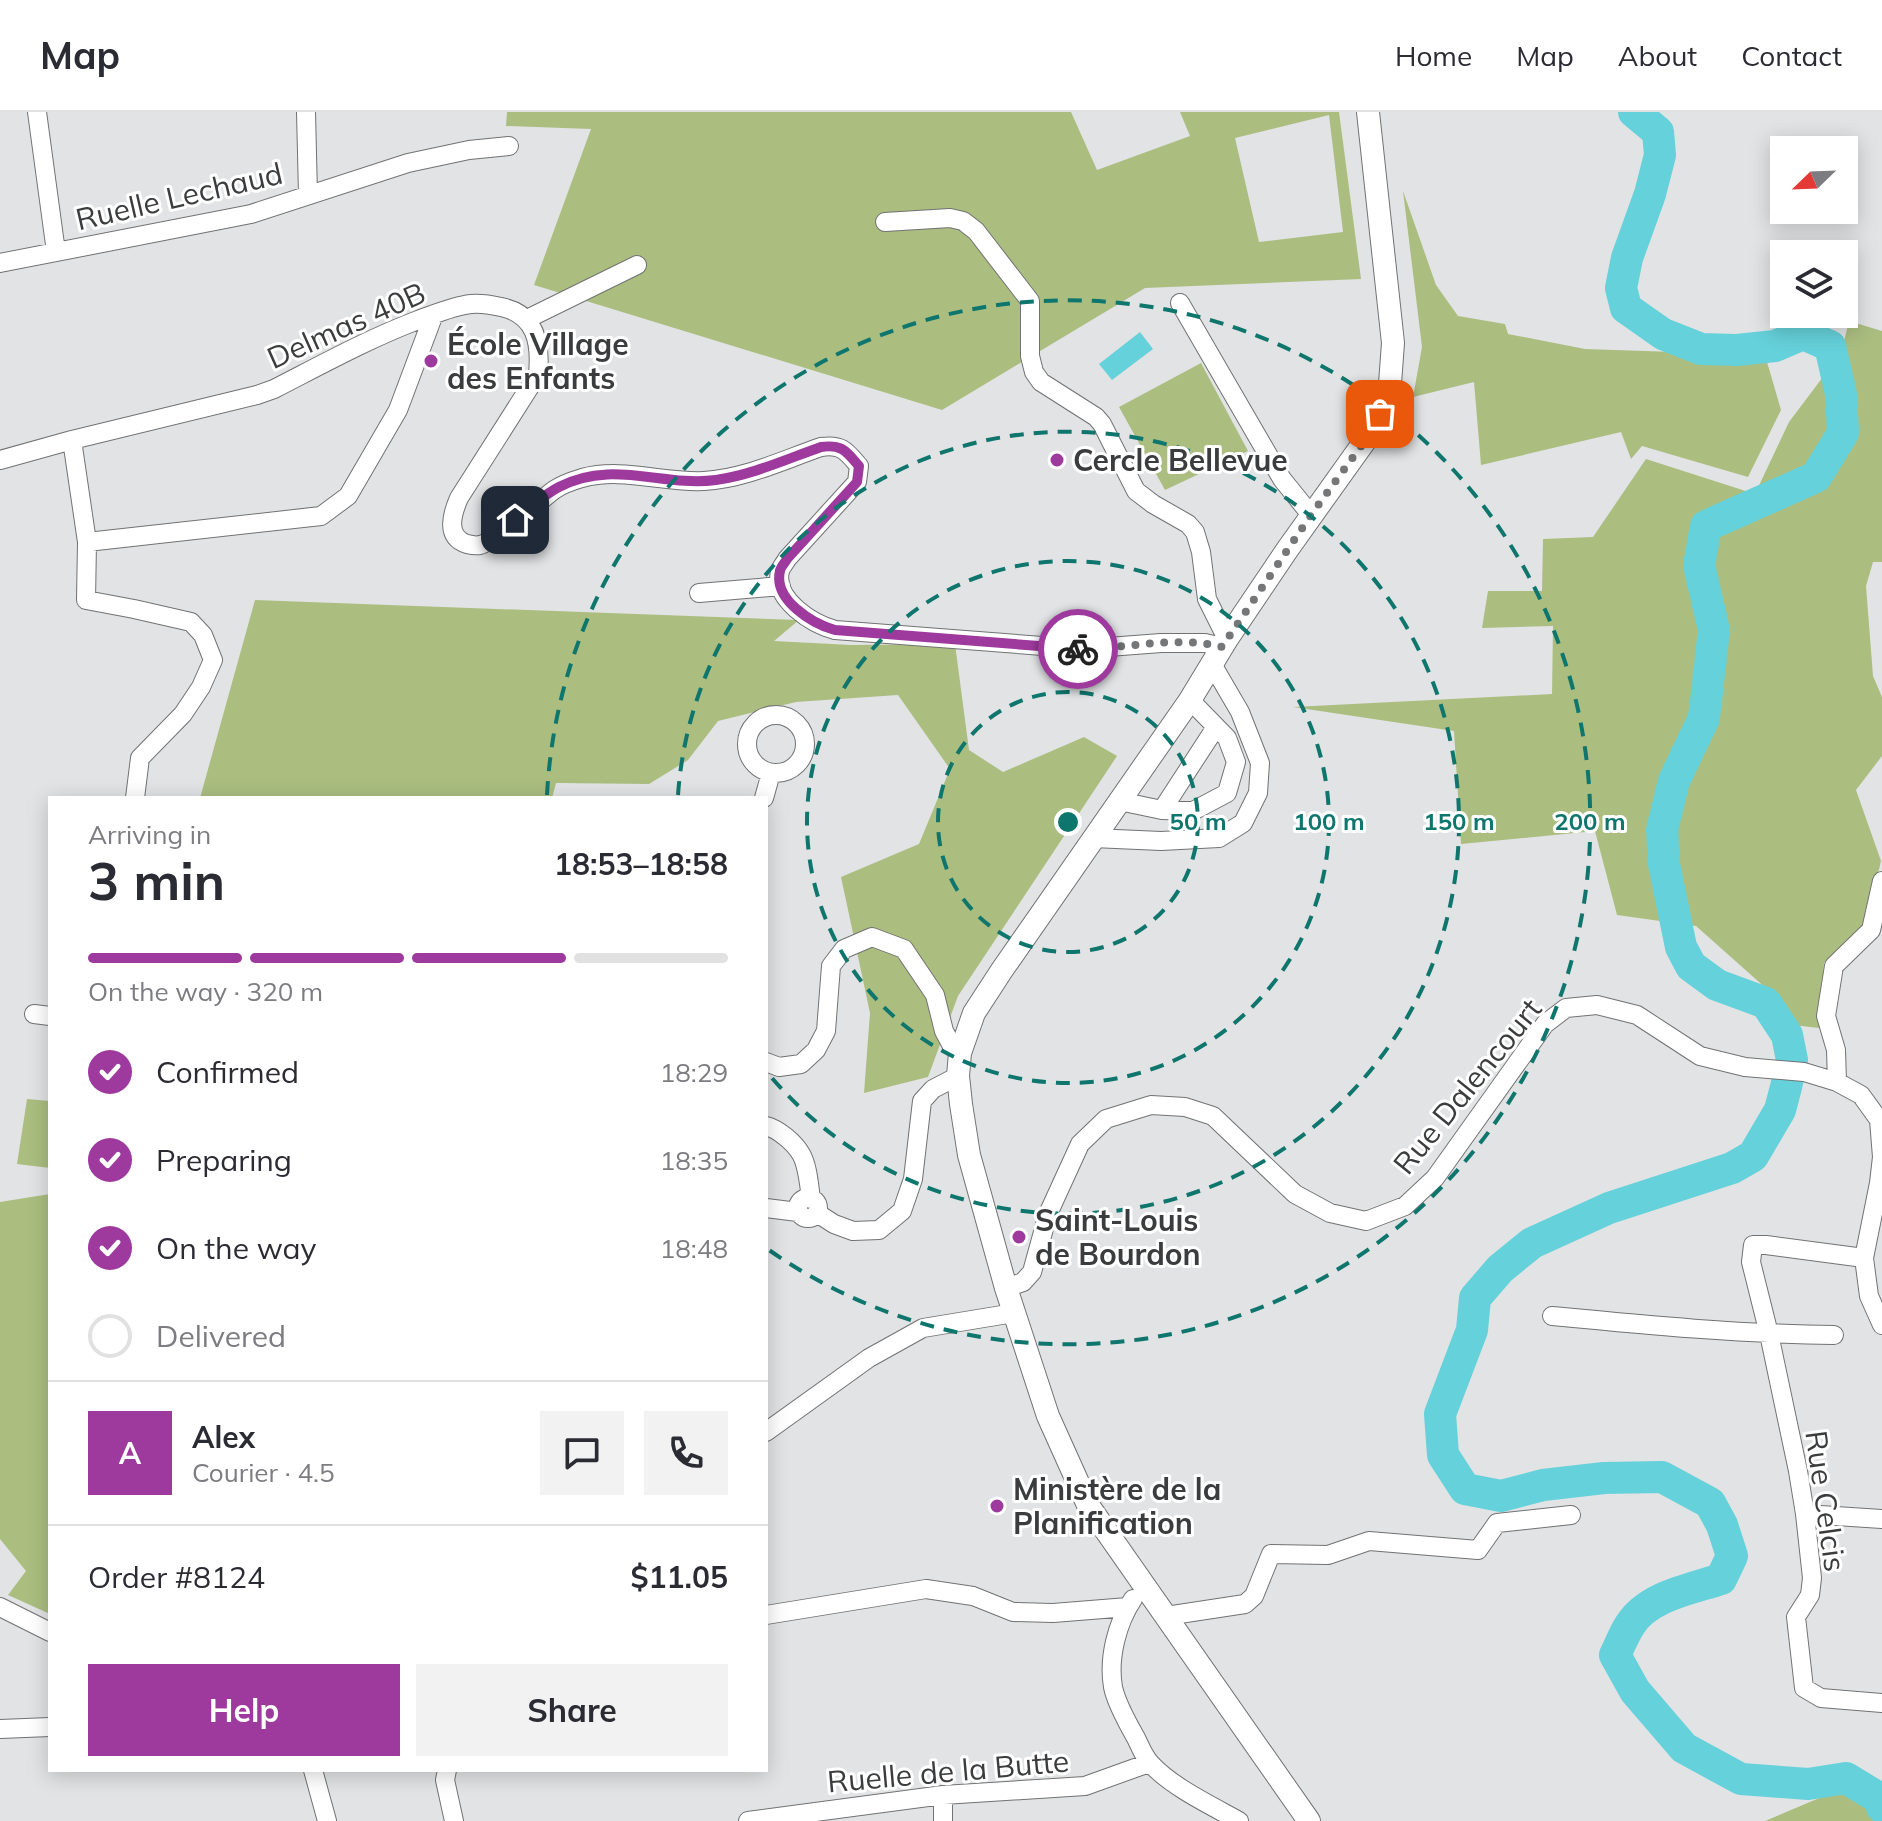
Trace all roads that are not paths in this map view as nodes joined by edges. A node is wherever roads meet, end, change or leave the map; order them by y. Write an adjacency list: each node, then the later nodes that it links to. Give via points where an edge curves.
1 (37, 112): 7 (street)
2 (306, 112): 5 (street)
3 (1368, 112): 15 (main road, via 1393,343 1389,397 1372,431)
4 (509, 146): 5 (street, Ruelle Lechaud, via 408,163)
5 (308, 195): 7 (street, Ruelle Lechaud, via 251,214)
6 (885, 222): 19 (street, via 950,218 976,231 1030,301 1030,356 1041,382 1096,417 1136,491 1195,532)
7 (56, 252): 8 (street, Ruelle Lechaud)
8 (0, 263)
9 (637, 265): 12 (street)
10 (1180, 303): 15 (street, via 1282,479)
11 (434, 314): 12 (street, Delmas 40B, via 489,304 513,309); 13 (street, Delmas 40B, via 257,395); 16 (street, via 398,410 348,496 321,516)
12 (527, 319): 17 (street, via 535,333 538,374 459,498 452,512 455,536 480,545 557,488 579,479 615,473 717,480 833,445 859,466 857,482 787,559 780,571)
13 (72, 440): 14 (street, Delmas 40B); 16 (street)
14 (0, 460)
15 (1311, 515): 19 (main road)
16 (87, 542): 23 (street, via 86,600 191,622 213,660 183,714 140,758)
17 (781, 586): 18 (street); 19 (street, via 799,611 835,630 1082,649 1205,643)
18 (699, 593)
19 (1220, 650): 20 (main road); 27 (street, via 1260,763 1258,793 1243,823 1219,838)
20 (1190, 700): 21 (street); 25 (main road)
21 (1216, 727): 26 (street); 26 (street, via 1227,738 1236,762 1227,793 1193,811)
22 (771, 773): 24 (street)
23 (135, 796)
24 (765, 796)
25 (1119, 801): 26 (street); 27 (main road)
26 (1162, 810)
27 (1093, 838): 29 (main road, via 974,1013)
28 (1882, 881): 32 (street, via 1871,930 1834,966 1826,1016 1836,1050)
29 (960, 1053): 30 (street, via 944,1031 935,995 904,949 872,937 844,949 831,966 826,1031 816,1050 801,1064); 31 (main road)
30 (768, 1063)
31 (958, 1076): 35 (street, via 922,1101 913,1179 902,1211 879,1230 853,1231); 37 (main road, via 969,1155)
32 (1837, 1082): 36 (street, Rue Dalencourt, via 1861,1095 1879,1120 1882,1157); 37 (street, Rue Dalencourt, via 1700,1056 1637,1015 1597,1005 1566,1008 1545,1024 1435,1178 1405,1206 1366,1221 1330,1213 1295,1194 1213,1116 1151,1105 1106,1119 1080,1144 1048,1214 1032,1272)
33 (768, 1126): 35 (street, via 801,1154)
34 (768, 1208): 35 (street)
35 (808, 1208)
36 (1864, 1258): 40 (street, Rue Dalencourt, via 1869,1296); 41 (street, Rue Celcis, via 1753,1245 1751,1262)
37 (1006, 1288): 38 (main road)
38 (1014, 1313): 43 (street, via 923,1328 869,1358); 47 (main road, via 1048,1416 1088,1505)
39 (1552, 1316): 41 (street)
40 (1882, 1325)
41 (1769, 1334): 42 (street); 44 (street, Rue Celcis)
42 (1834, 1335)
43 (768, 1431)
44 (1805, 1514): 46 (street); 53 (street, Rue Celcis, via 1812,1578 1810,1595 1796,1617 1804,1688 1821,1698)
45 (1571, 1515): 51 (street, via 1497,1523 1478,1550 1369,1541 1328,1555 1271,1554 1254,1596 1245,1604)
46 (1882, 1519)
47 (1144, 1584): 49 (street); 51 (main road)
48 (0, 1607): 52 (street)
49 (1128, 1607): 50 (street, via 1013,1612 973,1596 926,1589); 56 (street, via 1117,1629 1113,1689)
50 (768, 1615)
51 (1166, 1616): 60 (main road)
52 (48, 1631)
53 (1882, 1703)
54 (48, 1727): 55 (street)
55 (0, 1729)
56 (1149, 1763): 59 (street, Ruelle de la Butte, via 1085,1786); 65 (street)
57 (314, 1772): 61 (street)
58 (447, 1772): 62 (street)
59 (943, 1795): 63 (street, Ruelle de la Butte); 64 (street)
60 (1307, 1820)
61 (327, 1821)
62 (454, 1821)
63 (748, 1821)
64 (943, 1821)
65 (1239, 1821)

